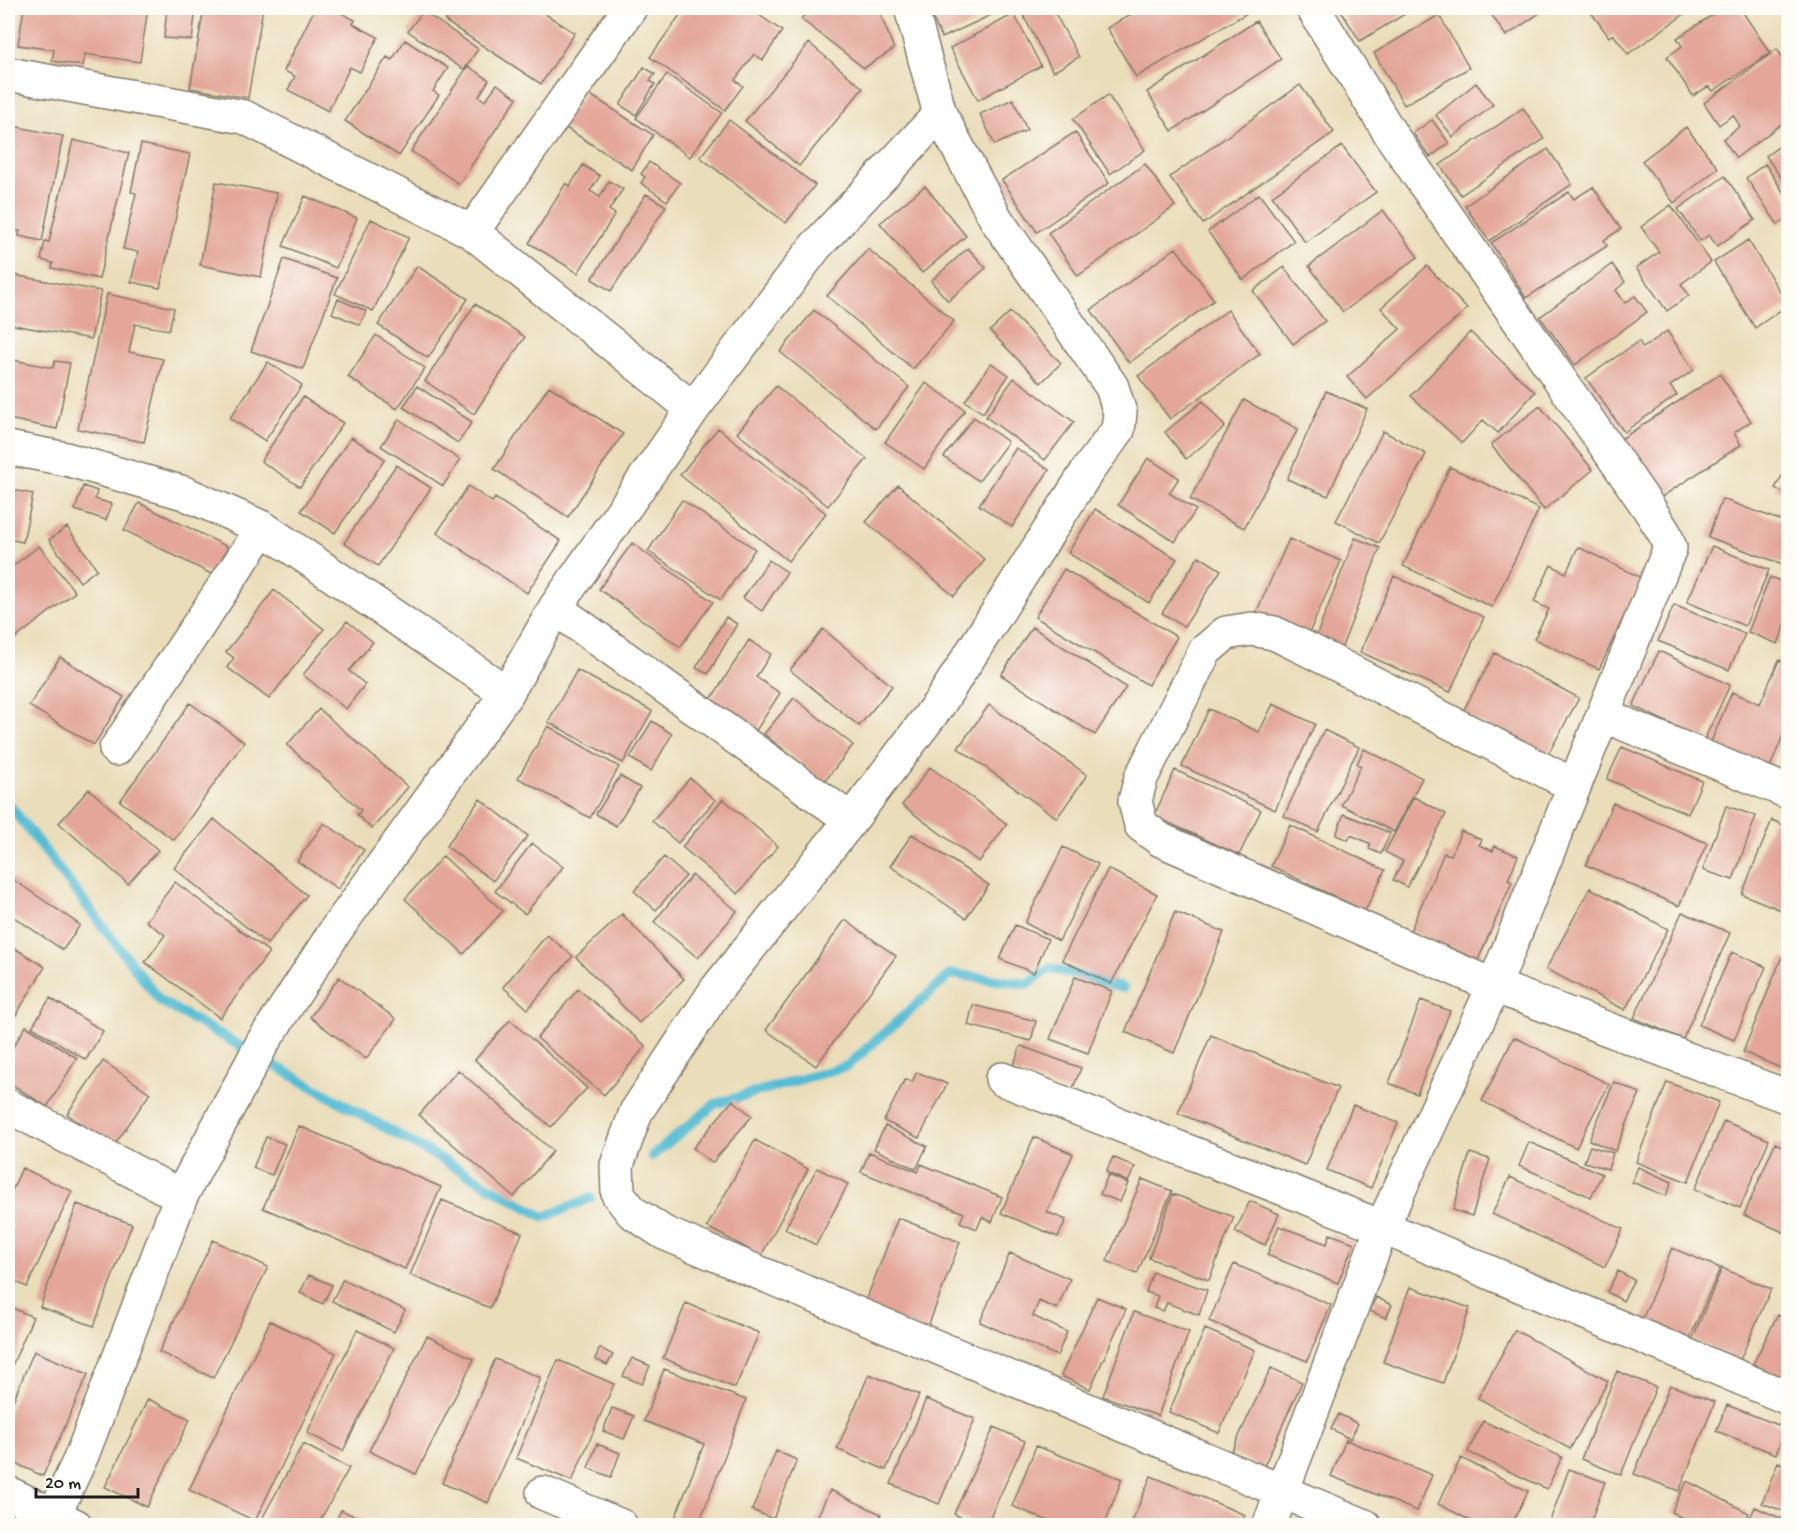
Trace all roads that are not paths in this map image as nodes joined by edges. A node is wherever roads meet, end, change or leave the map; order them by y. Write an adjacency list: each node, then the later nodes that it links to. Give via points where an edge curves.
1 (630, 8): 6 (street)
2 (911, 8): 5 (street)
3 (1313, 8): 12 (street, via 1393,138 1665,534 1670,548 1667,557)
4 (8, 74): 6 (street, via 244,117)
5 (940, 114): 7 (street, via 815,247); 16 (street, via 996,219 1112,387 1120,413 1118,430 1088,470 939,704)
6 (472, 232): 7 (street)
7 (693, 410): 10 (street)
8 (8, 448): 9 (street, via 66,459 184,493)
9 (263, 528): 11 (street); 13 (street)
10 (555, 608): 11 (street); 16 (street)
11 (507, 693): 21 (street, via 336,930 262,1042)
12 (1604, 715): 14 (street); 15 (street)
13 (116, 749)
14 (1573, 785): 17 (street); 17 (street, via 1309,650 1274,633 1252,629 1226,633 1205,651 1141,778 1135,801 1141,825 1161,840)
15 (1788, 792)
16 (852, 820): 24 (street, via 716,990 636,1112 616,1165 618,1194 632,1212 664,1233)
17 (1494, 986): 19 (street); 22 (street)
18 (1002, 1079): 22 (street)
19 (1788, 1097)
20 (8, 1106): 21 (street)
21 (181, 1196): 27 (street)
22 (1382, 1227): 23 (street); 24 (street)
23 (1788, 1398)
24 (1282, 1491): 29 (street); 30 (street)
25 (8, 1493): 27 (street)
26 (543, 1493): 28 (street)
27 (59, 1522)
28 (621, 1526)
29 (1269, 1526)
30 (1365, 1526)

